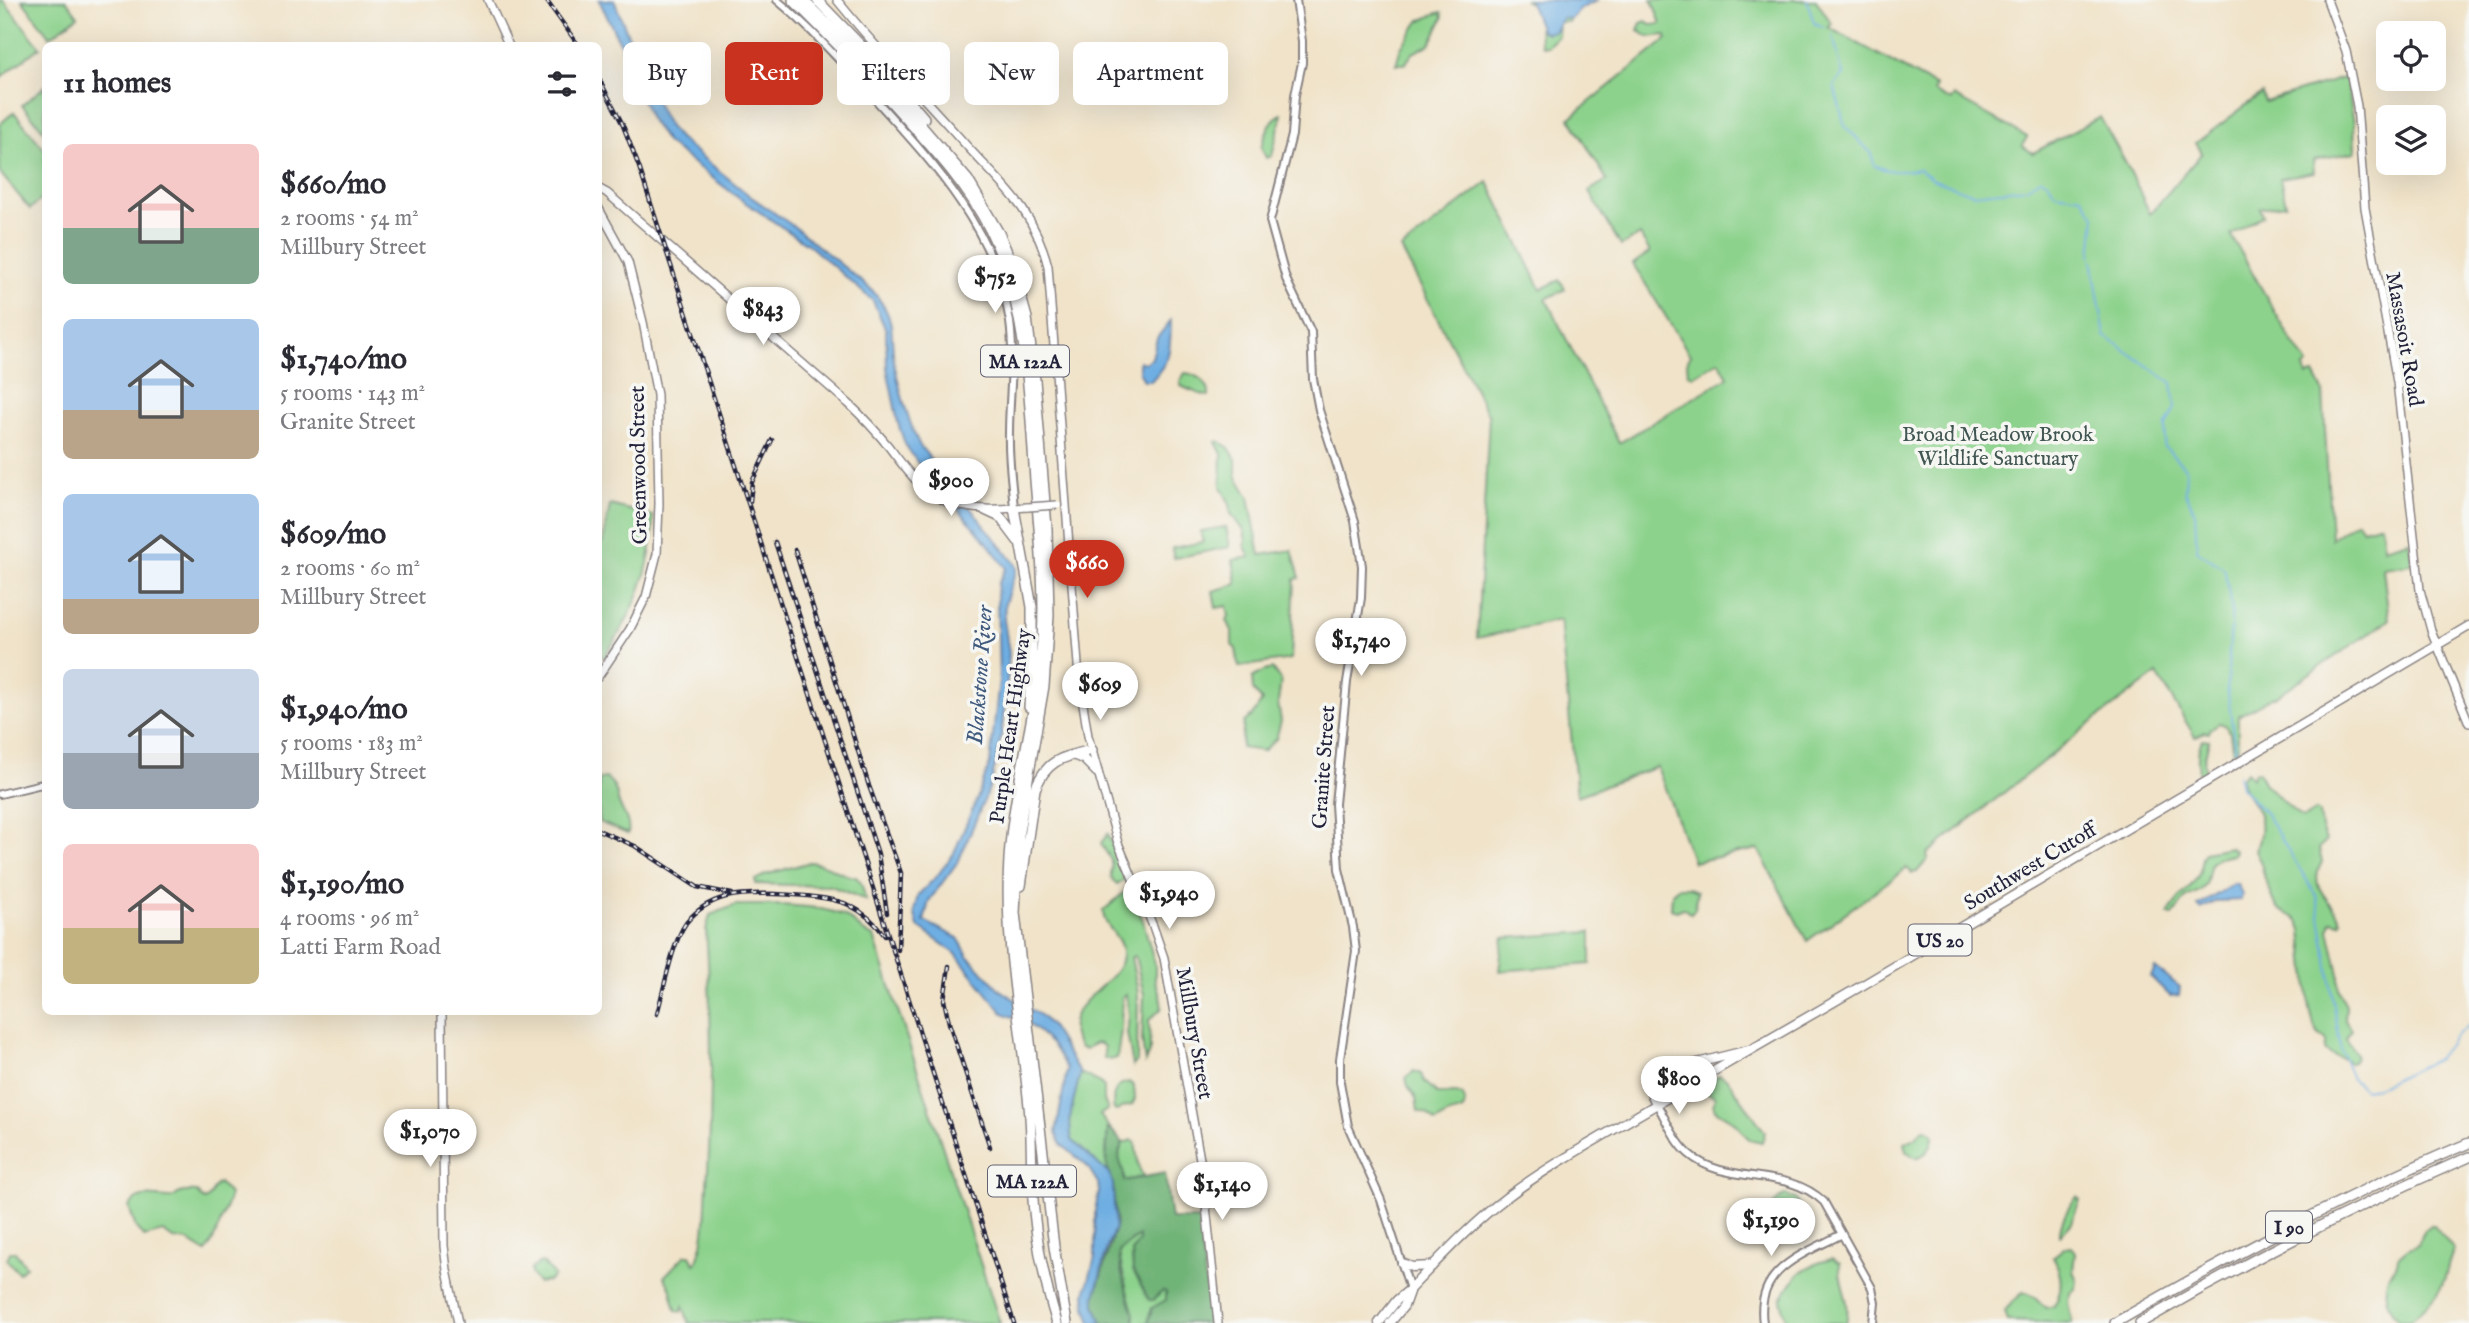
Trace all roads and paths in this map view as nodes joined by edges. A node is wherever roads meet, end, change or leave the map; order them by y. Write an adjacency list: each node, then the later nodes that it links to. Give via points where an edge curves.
1 (488, 0): 11 (main road)
2 (777, 0): 16 (street, via 911,139 986,243 1003,288 1012,337 1009,454)
3 (787, 0): 10 (highway, MA 122A)
4 (793, 0): 10 (highway, Purple Heart Highway)
5 (803, 0): 12 (highway, Purple Heart Highway, via 869,65)
6 (817, 0): 12 (highway, MA 122A, via 897,85)
7 (837, 0): 15 (main road, Millbury Street, via 1016,197 1040,237 1048,266)
8 (1296, 0): 38 (street, Granite Street, via 1302,63 1292,135 1270,221 1286,279 1309,322 1319,410 1355,521 1363,574 1346,682 1335,804 1339,869 1356,951 1340,1082 1348,1126 1381,1200)
9 (2327, 0): 20 (main road, Massasoit Road, via 2356,95 2365,208 2397,382 2420,590)
10 (816, 22): 25 (highway, Purple Heart Highway / MA 122A, via 965,188 991,233 1013,293 1024,354 1042,588 1041,662)
11 (507, 42)
12 (957, 165): 29 (highway, Purple Heart Highway / MA 122A, via 985,205 1021,292 1032,349 1047,528 1047,661 1019,831)
13 (602, 190): 17 (main road, via 844,398 928,492)
14 (602, 213): 21 (main road, Greenwood Street, via 628,262 643,322 657,395 659,504 657,554 646,597)
15 (1066, 504): 16 (main road, bridge); 23 (main road, Millbury Street, via 1079,678)
16 (1014, 508): 17 (main road); 18 (highway)
17 (985, 510): 18 (highway, via 1005,521)
18 (1021, 547): 25 (highway, via 1033,623)
19 (2469, 625): 20 (main road, Southwest Cutoff / US 20)
20 (2437, 645): 22 (main road, Massasoit Road); 33 (main road, Southwest Cutoff / US 20)
21 (602, 671)
22 (2469, 723)
23 (1092, 750): 24 (highway); 26 (main road, Millbury Street)
24 (1068, 755): 26 (highway, via 1084,759); 29 (highway, via 1046,769 1035,789 1023,863)
25 (1022, 766): 30 (highway, Purple Heart Highway / MA 122A, via 1007,897)
26 (1097, 772): 44 (main road, Millbury Street, via 1118,843 1164,958 1203,1176)
27 (42, 784): 28 (street)
28 (0, 794)
29 (1018, 955): 30 (highway, Purple Heart Highway / MA 122A)
30 (1018, 987): 32 (highway, Purple Heart Highway / MA 122A)
31 (442, 1015): 41 (main road, via 444,1248)
32 (1025, 1039): 42 (highway, Purple Heart Highway / MA 122A, via 1032,1187 1038,1240); 43 (highway, Purple Heart Highway / MA 122A)
33 (1753, 1049): 34 (main road, Southwest Cutoff / US 20); 34 (main road, via 1661,1072 1651,1085)
34 (1657, 1104): 37 (street, via 1690,1156 1715,1168 1806,1188 1824,1202); 39 (main road, Southwest Cutoff / US 20, via 1507,1197)
35 (2469, 1143): 49 (highway, I 90, via 2260,1242)
36 (2469, 1157): 50 (highway, I 90, via 2296,1237)
37 (1842, 1234): 47 (street, via 1778,1270 1762,1301); 48 (street, via 1872,1288)
38 (1402, 1263): 39 (main road); 40 (street, Granite Street)
39 (1432, 1266): 40 (main road, Southwest Cutoff / US 20)
40 (1410, 1289): 45 (main road, Southwest Cutoff / US 20); 46 (main road, Southwest Cutoff / US 20)
41 (458, 1323)
42 (1057, 1323)
43 (1067, 1323)
44 (1218, 1323)
45 (1379, 1323)
46 (1390, 1323)
47 (1763, 1323)
48 (1873, 1323)
49 (2115, 1323)
50 (2140, 1323)

